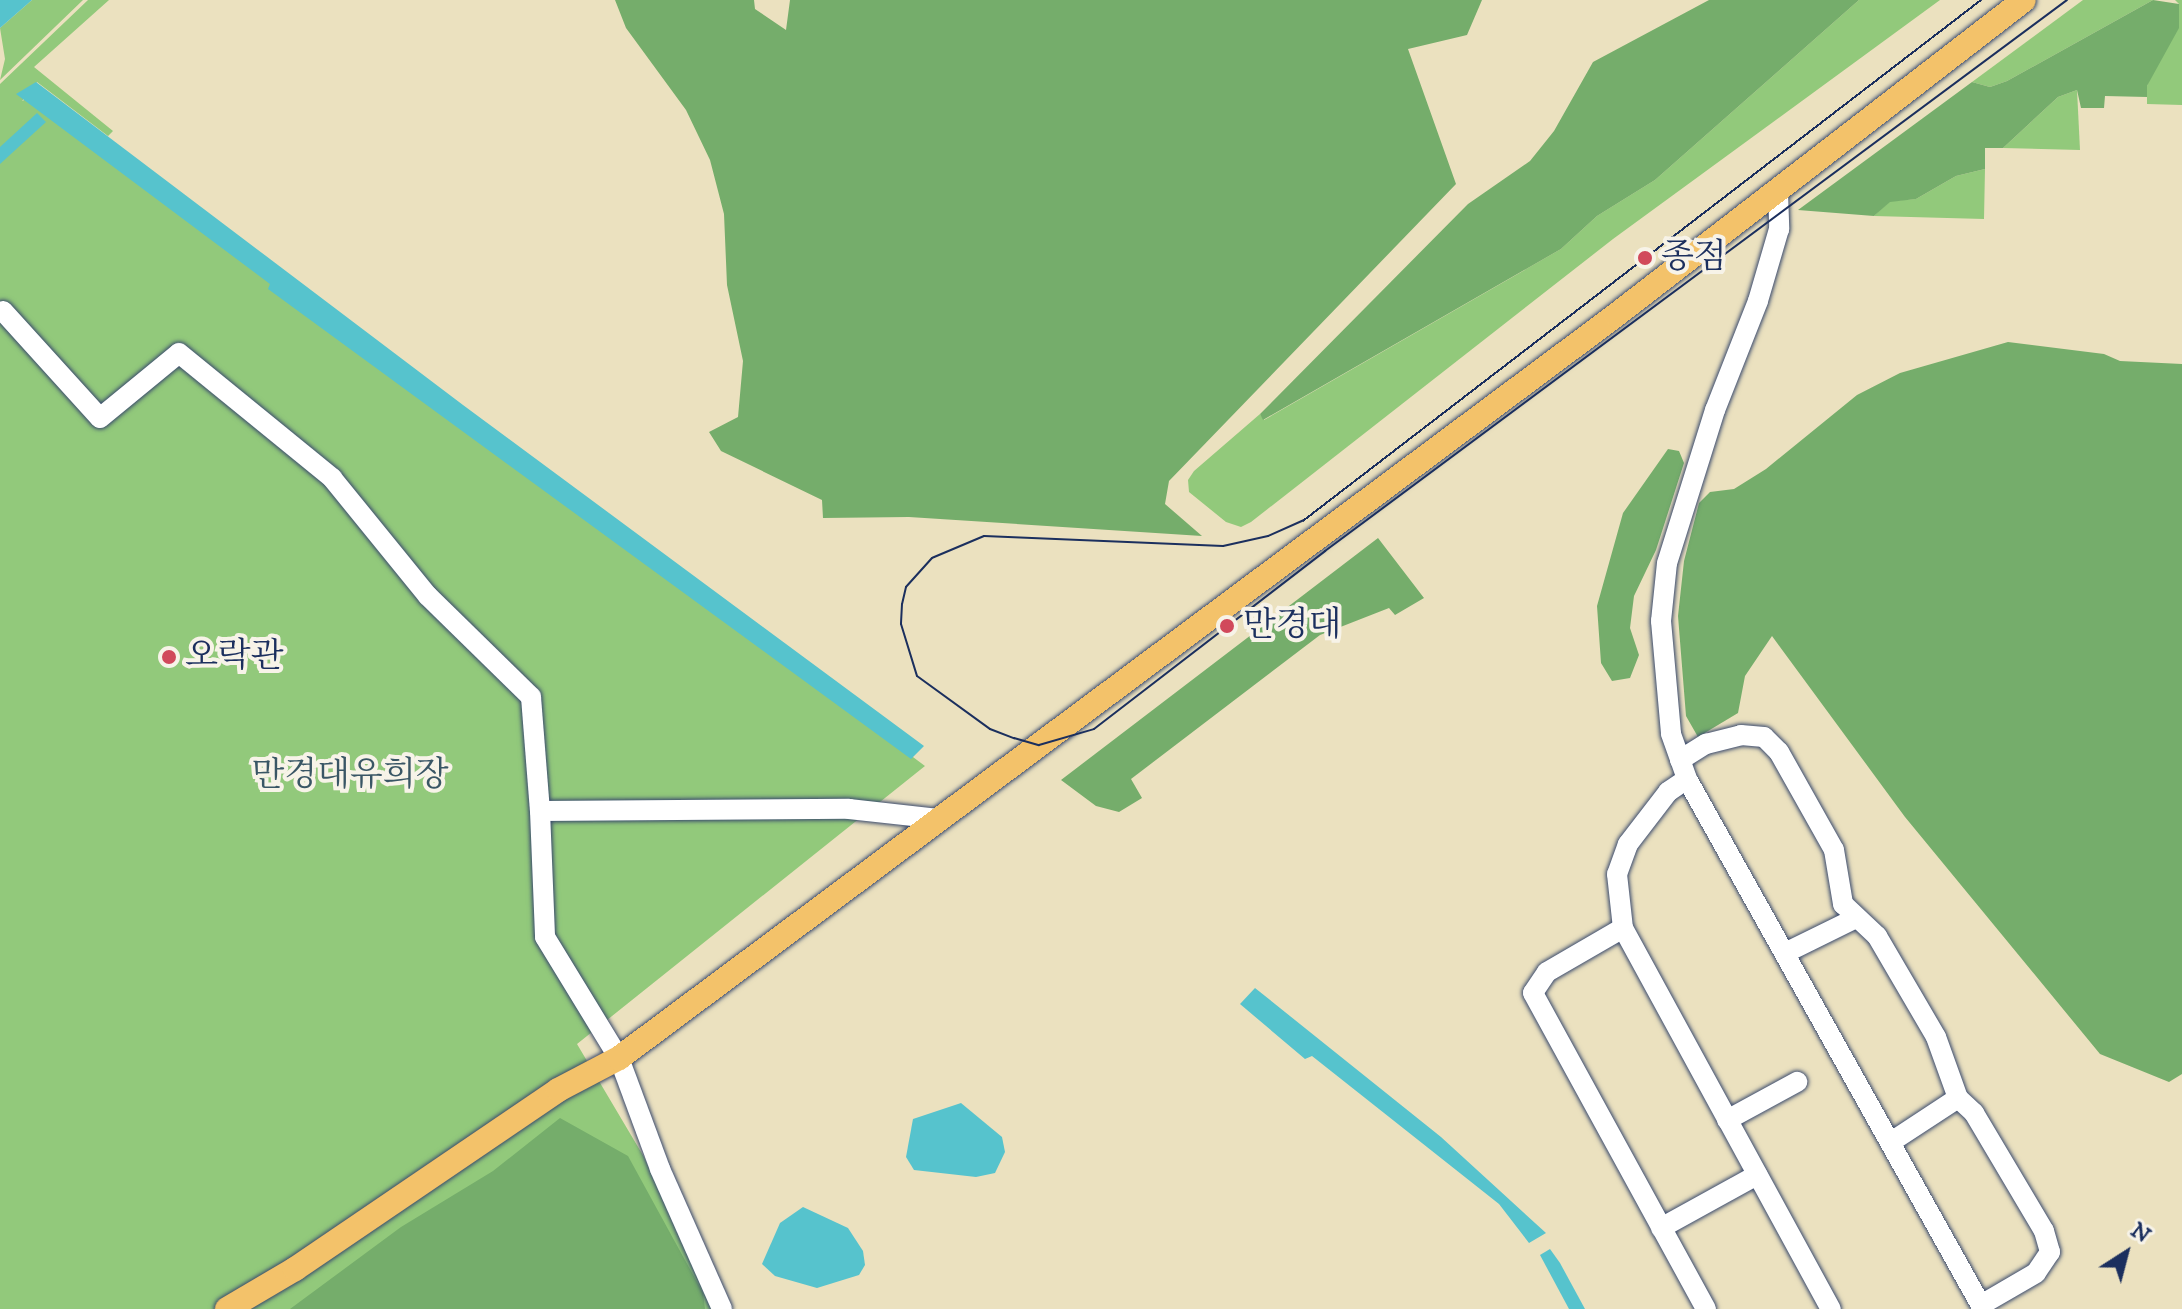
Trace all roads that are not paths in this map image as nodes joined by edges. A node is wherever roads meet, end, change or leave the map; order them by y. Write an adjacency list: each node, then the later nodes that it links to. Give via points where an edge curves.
1 (2024, 0): 2 (main road)
2 (1778, 192): 4 (street, via 1779,229 1758,301 1715,410 1667,563 1661,621 1663,684); 6 (main road)
3 (3, 311): 5 (street, via 100,418 179,353 332,478 428,596 531,697)
4 (1684, 770): 7 (street, via 1706,744 1741,735 1764,737 1779,752 1834,850 1836,884); 8 (street, via 1628,844 1617,874); 9 (street)
5 (540, 811): 6 (street, via 849,809); 10 (street, via 545,937)
6 (940, 819): 10 (main road)
7 (1856, 918): 9 (street); 12 (street, via 1877,936 1936,1037)
8 (1623, 928): 13 (street); 16 (street, via 1547,972 1533,993)
9 (1785, 953): 14 (street)
10 (619, 1058): 18 (main road, via 558,1090 295,1269); 19 (street, via 660,1169)
11 (1797, 1082): 13 (street)
12 (1958, 1098): 14 (street); 17 (street, via 1974,1113 2044,1231 2050,1252 2036,1273)
13 (1727, 1120): 15 (street)
14 (1891, 1142): 17 (street)
15 (1757, 1175): 16 (street); 21 (street)
16 (1661, 1228): 20 (street)
17 (1982, 1307)
18 (227, 1309)
19 (722, 1309)
20 (1706, 1309)
21 (1831, 1309)

